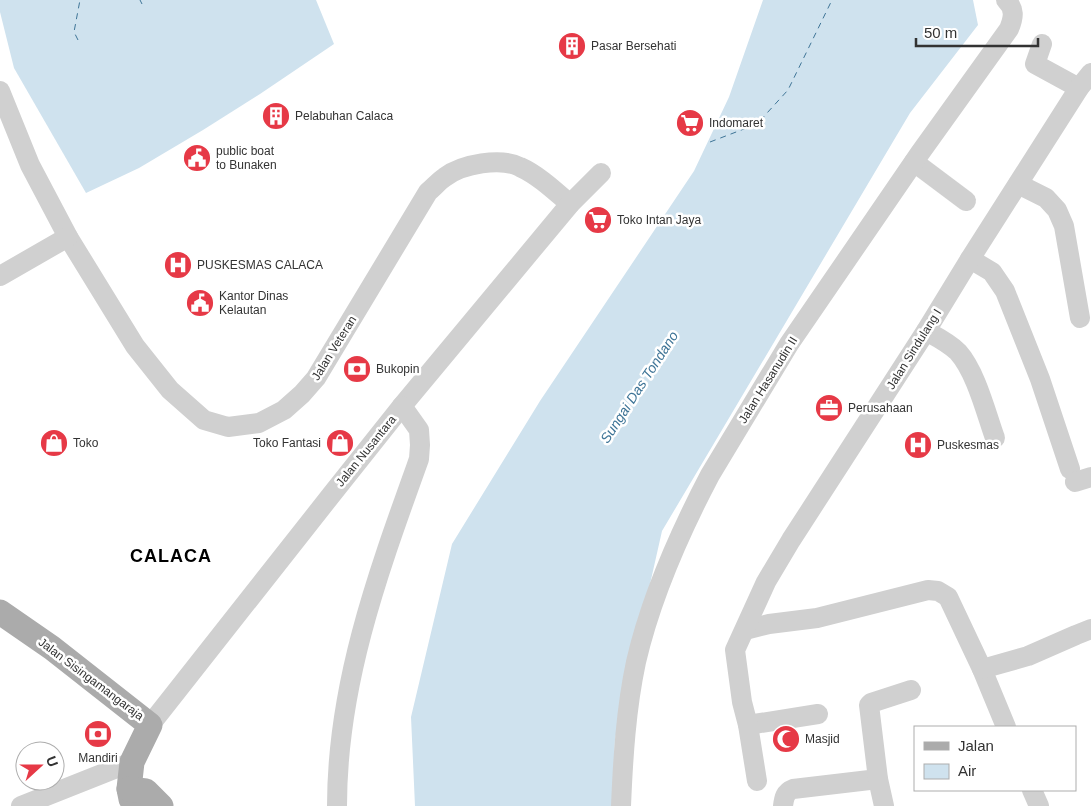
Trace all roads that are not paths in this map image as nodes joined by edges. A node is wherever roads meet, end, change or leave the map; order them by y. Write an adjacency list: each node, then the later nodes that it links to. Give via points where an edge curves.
1 (1006, 0): 5 (street, Jalan Hasanudin II, via 1014,13 1009,29)
2 (1042, 44): 3 (street, via 1034,64)
3 (1085, 81): 7 (street, Jalan Sindulang I)
4 (0, 91): 10 (street, Jalan Veteran, via 30,164)
5 (914, 162): 8 (street); 35 (street, Jalan Hasanudin II, via 789,344 710,475 672,553 636,662 622,765)
6 (596, 178): 9 (street, Jalan Nusantara)
7 (1018, 184): 11 (street, Jalan Sindulang I); 13 (street, via 1046,198 1057,210 1064,226)
8 (966, 201)
9 (570, 204): 10 (street, Jalan Veteran, via 519,166 496,162 473,164 446,175 428,192 316,378 284,410 259,423 228,427 204,420 170,390 135,346); 15 (street, Jalan Nusantara)
10 (68, 237): 12 (street)
11 (970, 258): 14 (street, Jalan Sindulang I); 17 (street, via 992,272 1005,291)
12 (0, 276)
13 (1080, 318)
14 (926, 331): 16 (street, via 944,340 968,366); 19 (street, Jalan Sindulang I, via 791,540 766,582)
15 (402, 406): 24 (street, Jalan Nusantara); 34 (street, via 418,430 419,460 358,646 341,740)
16 (995, 438)
17 (1079, 476)
18 (0, 612): 24 (main road, Jalan Sisingamangaraja, via 52,648)
19 (745, 630): 21 (street, via 817,618 934,589 948,597); 25 (street, Jalan Sindulang I, via 735,650)
20 (1091, 630): 21 (street, via 1028,656)
21 (982, 669): 26 (street)
22 (911, 690): 28 (street, via 869,705)
23 (818, 714): 25 (street)
24 (150, 725): 27 (main road, Jalan Sisingamangaraja)
25 (748, 725): 29 (street, Jalan Sindulang I)
26 (1006, 726)
27 (132, 762): 31 (main road, Jalan Sisingamangaraja); 32 (street)
28 (878, 779): 36 (street, via 793,789 785,795); 37 (street)
29 (757, 781)
30 (1032, 791): 38 (street)
31 (132, 798): 33 (main road, Jalan Sisingamangaraja, via 146,792)
32 (21, 806)
33 (161, 806)
34 (337, 806)
35 (621, 806)
36 (784, 806)
37 (884, 806)
38 (1039, 806)

